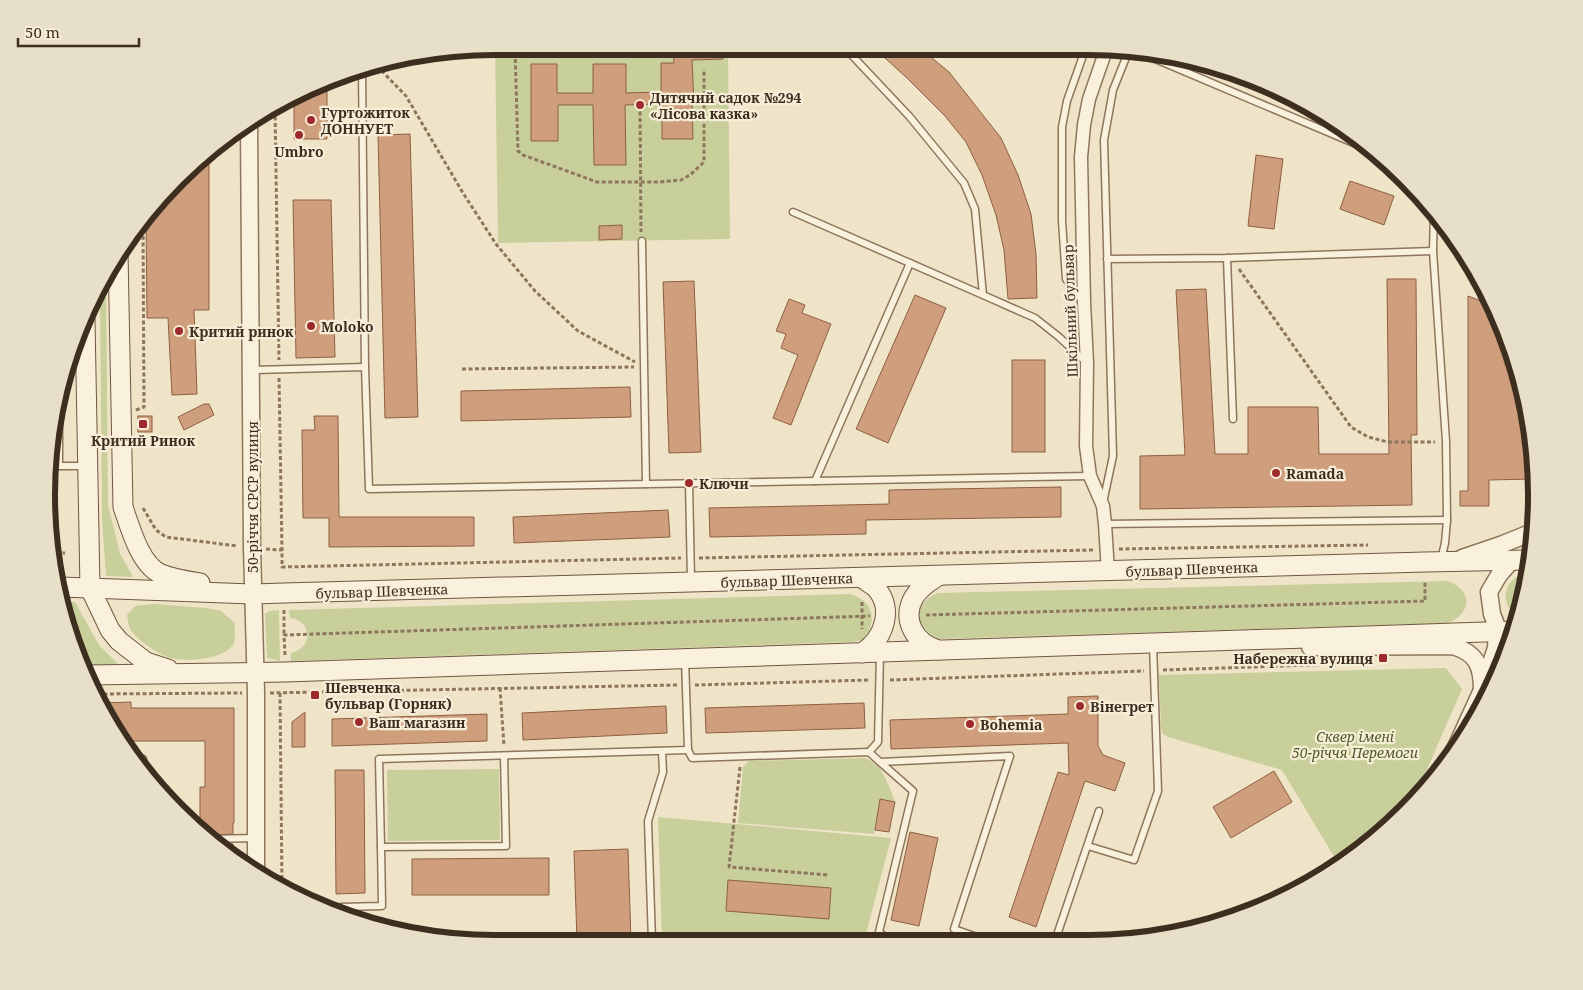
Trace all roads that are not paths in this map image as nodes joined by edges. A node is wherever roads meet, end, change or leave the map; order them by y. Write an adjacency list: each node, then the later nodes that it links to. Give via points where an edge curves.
1 (852, 55): 17 (lane, via 910,116 964,183 975,209)
2 (1083, 55): 18 (lane, via 1067,101 1062,127 1062,221 1066,278)
3 (1104, 56): 18 (street, Шкільний бульвар, via 1089,99 1081,156)
4 (1126, 57): 14 (lane, via 1113,90 1104,140)
5 (1168, 62): 8 (lane)
6 (362, 76): 21 (lane)
7 (249, 130): 22 (street, 50-річчя СРСР вулиця)
8 (1348, 140)
9 (793, 212): 15 (lane)
10 (1434, 223): 12 (lane)
11 (642, 241): 31 (lane)
12 (1433, 251): 13 (lane); 33 (lane, via 1446,441)
13 (1229, 258): 14 (lane); 23 (lane)
14 (1107, 259): 32 (lane, via 1113,456)
15 (910, 263): 17 (lane); 29 (lane)
16 (118, 268): 44 (main road, via 122,507 135,541 145,560 159,574)
17 (983, 295): 20 (lane, via 1035,318)
18 (1084, 302): 20 (street, Шкільний бульвар)
19 (85, 335): 27 (main road)
20 (1087, 363): 28 (street, Шкільний бульвар, via 1086,446)
21 (365, 368): 22 (lane); 31 (lane, via 369,489)
22 (251, 370): 44 (street, 50-річчя СРСР вулиця)
23 (1234, 419)
24 (59, 435): 26 (lane)
25 (56, 466): 26 (lane)
26 (60, 466): 27 (lane)
27 (87, 466): 43 (main road)
28 (1090, 476): 29 (lane); 32 (street, Шкільний бульвар)
29 (815, 480): 30 (lane)
30 (689, 483): 31 (lane); 41 (lane)
31 (646, 484)
32 (1103, 506): 34 (street, Шкільний бульвар)
33 (1446, 520): 34 (lane); 37 (lane)
34 (1106, 524): 38 (street, Шкільний бульвар)
35 (1526, 535): 37 (street)
36 (1521, 560): 37 (main road, бульвар Шевченка); 45 (street, бульвар Шевченка, via 1499,575 1489,592 1489,604)
37 (1446, 561): 38 (main road, бульвар Шевченка)
38 (1108, 572): 39 (main road, бульвар Шевченка)
39 (938, 576): 40 (main road, бульвар Шевченка); 49 (main road, via 914,597 909,615 916,636 928,647)
40 (862, 578): 41 (main road, бульвар Шевченка); 48 (main road, via 881,596 886,616 877,640)
41 (692, 582): 44 (main road, бульвар Шевченка)
42 (65, 587): 43 (main road, бульвар Шевченка)
43 (90, 588): 44 (main road, бульвар Шевченка); 52 (main road, via 119,642 146,662)
44 (252, 594): 51 (street, 50-річчя СРСР вулиця)
45 (1506, 631): 46 (main road); 54 (street, via 1496,648)
46 (1272, 638): 47 (main road); 54 (street, via 1298,647 1453,646 1474,656 1482,676)
47 (1153, 642): 49 (main road); 64 (lane, via 1158,791 1134,860)
48 (868, 647): 49 (main road); 50 (main road); 58 (lane, via 879,680 878,742)
49 (938, 650)
50 (685, 658): 51 (main road); 56 (lane)
51 (255, 672): 52 (main road); 62 (street, 50-річчя СРСР вулиця)
52 (181, 673): 53 (main road)
53 (93, 675)
54 (1482, 690): 55 (street)
55 (1477, 701)
56 (688, 750): 57 (lane); 58 (lane, via 692,758)
57 (662, 751): 59 (lane); 68 (lane, via 662,772 648,822)
58 (869, 752): 60 (lane)
59 (504, 756): 65 (lane, via 380,759); 65 (lane, via 506,846)
60 (880, 762): 69 (lane, via 913,791 879,932); 70 (lane, via 1010,756 954,929)
61 (1099, 811): 64 (lane)
62 (256, 838): 63 (lane); 66 (street, 50-річчя СРСР вулиця)
63 (221, 839)
64 (1088, 846): 71 (lane)
65 (381, 847): 67 (lane, via 382,906)
66 (256, 864)
67 (341, 907)
68 (652, 935)
69 (883, 935)
70 (971, 935)
71 (1057, 935)

